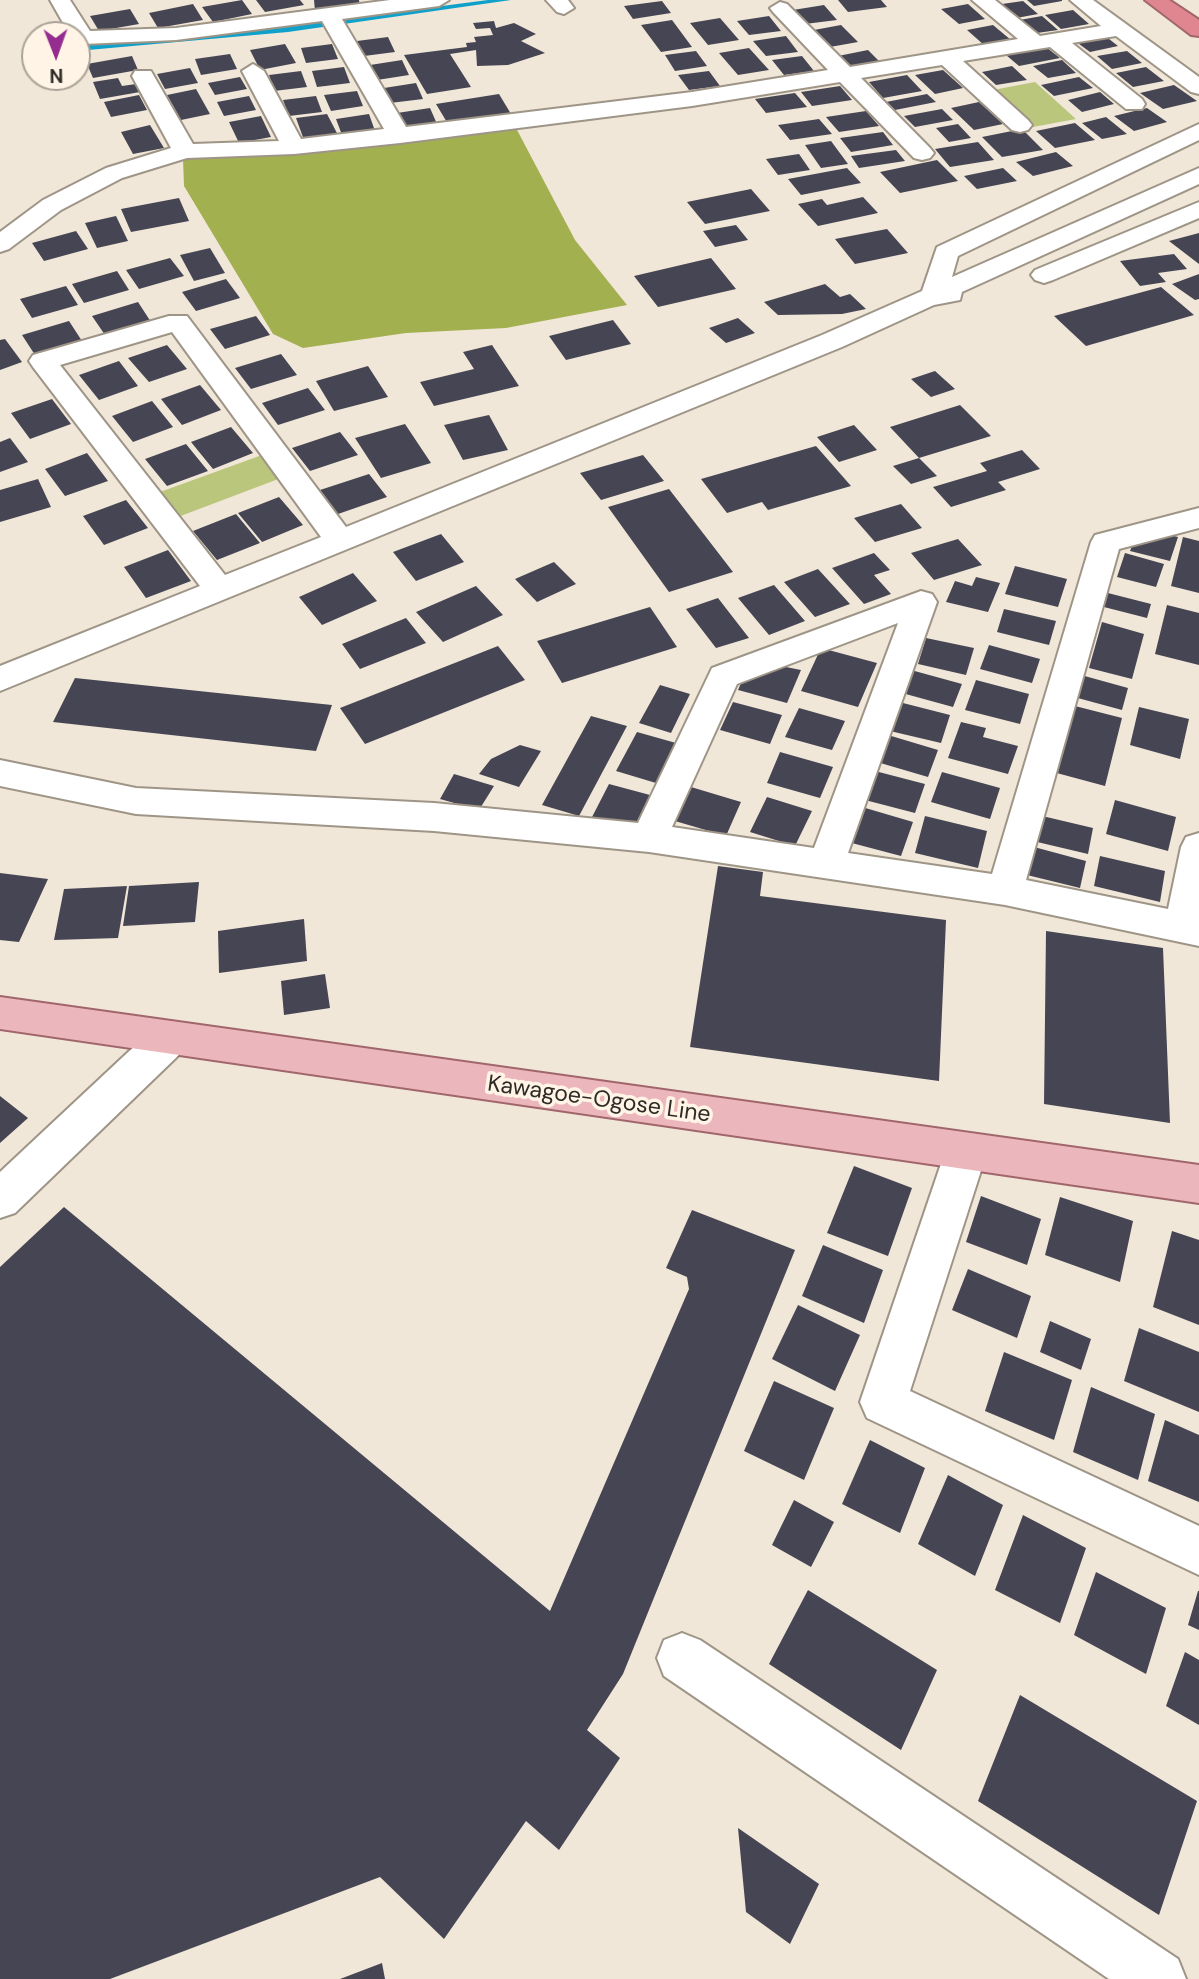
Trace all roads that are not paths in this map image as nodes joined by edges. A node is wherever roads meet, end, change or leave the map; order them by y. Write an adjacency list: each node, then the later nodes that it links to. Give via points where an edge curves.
1 (61, 0): 8 (street, via 83,38 177,34)
2 (439, 0): 6 (street)
3 (982, 0): 11 (street)
4 (1080, 0): 9 (street)
5 (1155, 0): 10 (highway)
6 (396, 2): 8 (street)
7 (780, 8): 14 (street)
8 (329, 15): 20 (street)
9 (1120, 29): 11 (street); 16 (street)
10 (1199, 30)
11 (1046, 42): 12 (street); 17 (street)
12 (946, 57): 14 (street); 18 (street)
13 (253, 71): 21 (street)
14 (844, 75): 20 (street); 23 (street)
15 (143, 76): 22 (street)
16 (1199, 87)
17 (1135, 104)
18 (1020, 125)
19 (1199, 131): 27 (street, via 946,252)
20 (400, 136): 21 (street)
21 (294, 147): 22 (street)
22 (185, 151): 26 (street, via 104,178 52,205)
23 (922, 153)
24 (1199, 175): 27 (street)
25 (1199, 209): 27 (street, via 1012,287)
26 (0, 244)
27 (933, 297): 29 (street)
28 (1199, 518): 36 (street, via 1106,542)
29 (340, 541): 30 (street); 30 (street, via 178,322 43,361)
30 (219, 589): 31 (street)
31 (0, 679)
32 (0, 773): 33 (street, via 136,801 434,817)
33 (649, 838): 35 (street); 35 (street, via 724,676 921,602)
34 (1199, 846): 37 (street)
35 (827, 862): 36 (street)
36 (1005, 890): 37 (street)
37 (1191, 929)
38 (0, 1013): 39 (main road, Kawagoe-Ogose Line)
39 (169, 1040): 40 (main road, Kawagoe-Ogose Line); 42 (street)
40 (966, 1152): 41 (main road, Kawagoe-Ogose Line); 43 (street, via 883,1402)
41 (1199, 1184)
42 (0, 1199)
43 (1199, 1551)
44 (682, 1658): 45 (street)
45 (1158, 1979)

